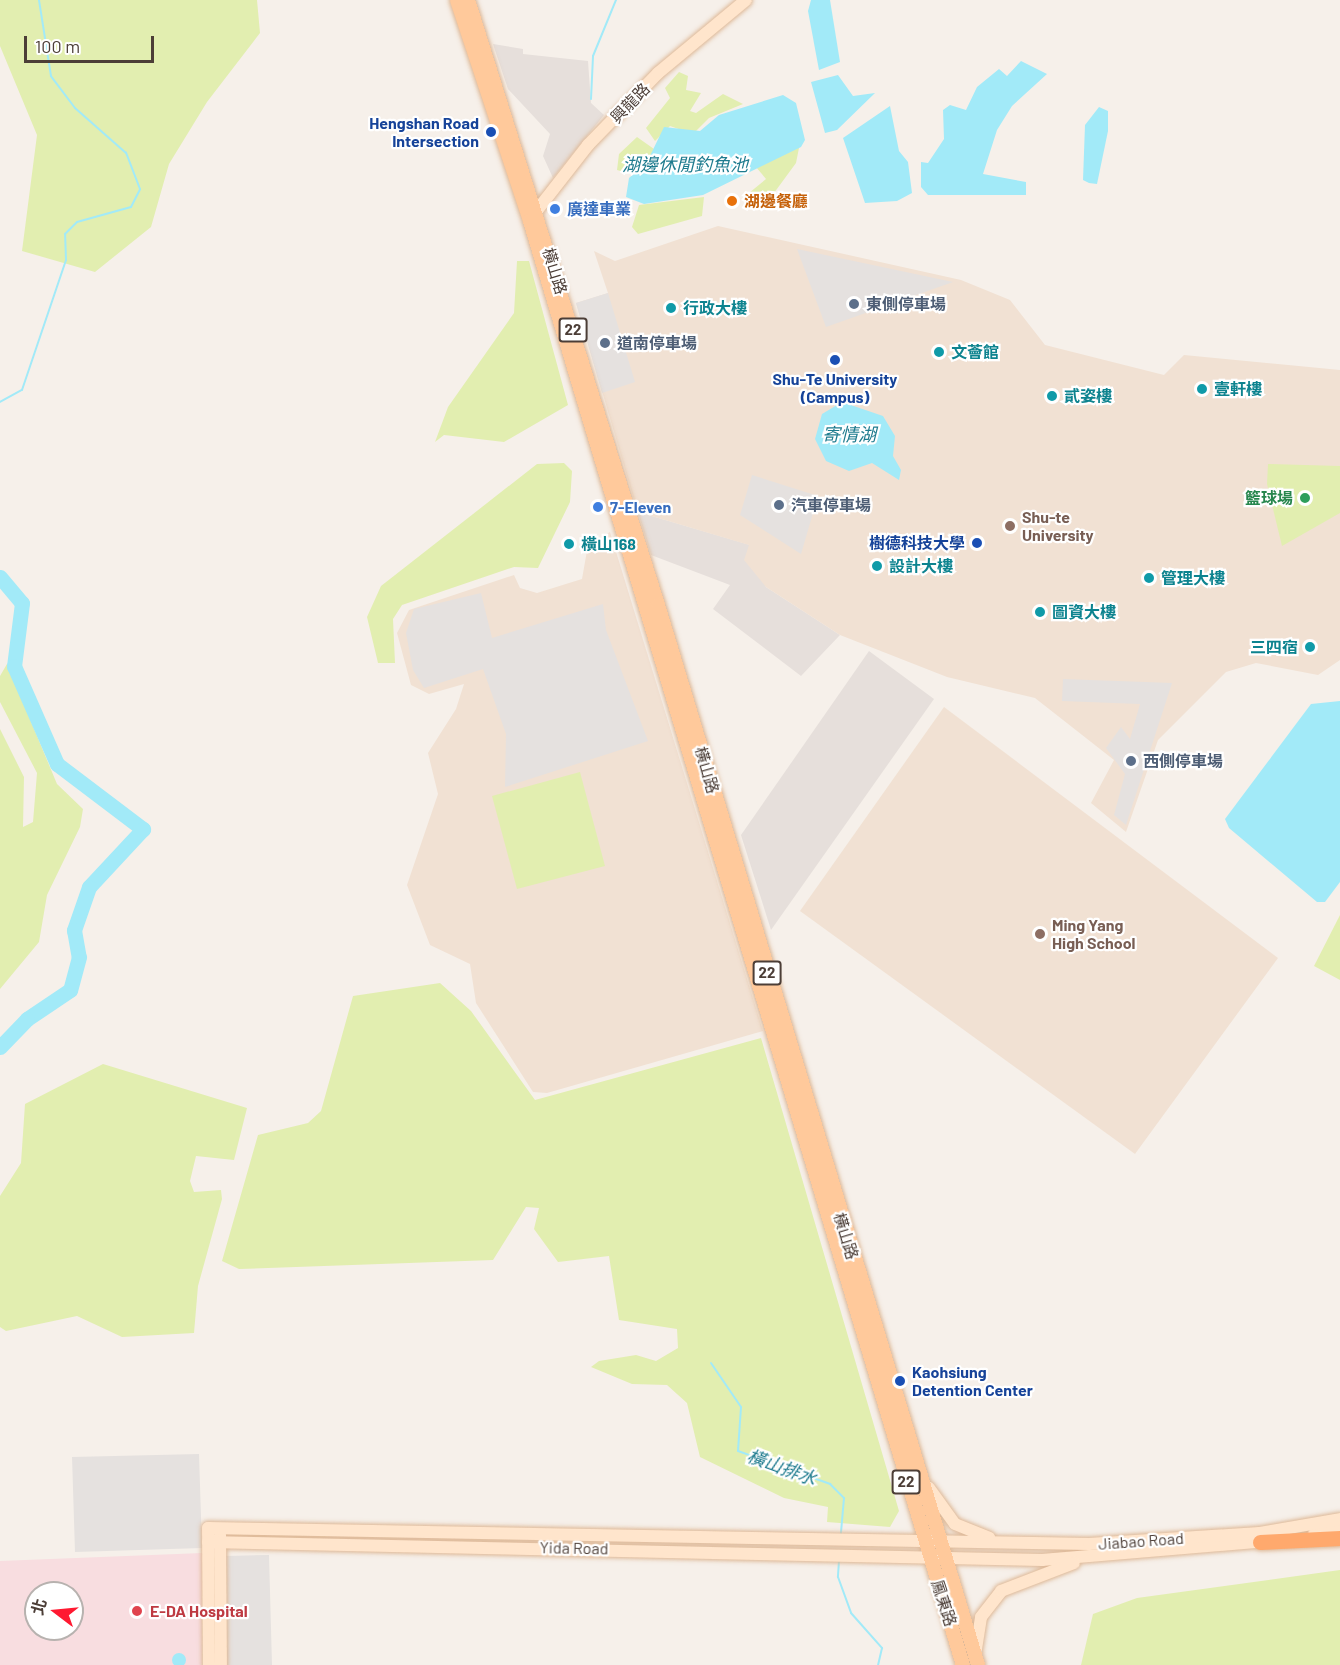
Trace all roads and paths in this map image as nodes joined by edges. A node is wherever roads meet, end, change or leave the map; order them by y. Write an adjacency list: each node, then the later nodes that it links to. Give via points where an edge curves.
1 (457, 0): 4 (main road, 橫山路 / 22)
2 (468, 0): 4 (main road, 橫山路 / 22)
3 (746, 0): 4 (street, 興龍路, via 658,73)
4 (533, 214): 5 (main road, 橫山路 / 22); 10 (main road, 橫山路 / 22)
5 (920, 1470): 11 (main road, 橫山路 / 22); 13 (street, via 934,1500 956,1524 980,1536)
6 (1340, 1519): 13 (street, Jiabao Road, via 1241,1535)
7 (1340, 1529): 12 (street, Jiabao Road)
8 (1340, 1538): 12 (highway)
9 (214, 1541): 10 (street, Yida Road, via 208,1528); 14 (street, Yida Road); 17 (street); 18 (street)
10 (923, 1541): 11 (street, Yida Road); 14 (main road, 鳳東路 / 22)
11 (940, 1542): 13 (street, Jiabao Road); 15 (main road, 鳳東路 / 22)
12 (1260, 1542): 16 (street, Jiabao Road)
13 (1023, 1544)
14 (928, 1556): 15 (street, Yida Road); 19 (main road, 鳳東路 / 22)
15 (945, 1557): 16 (street, Jiabao Road); 20 (main road, 鳳東路 / 22)
16 (1096, 1557): 20 (street, via 1040,1572 1000,1592 978,1625)
17 (209, 1665)
18 (221, 1665)
19 (963, 1665)
20 (978, 1665)

